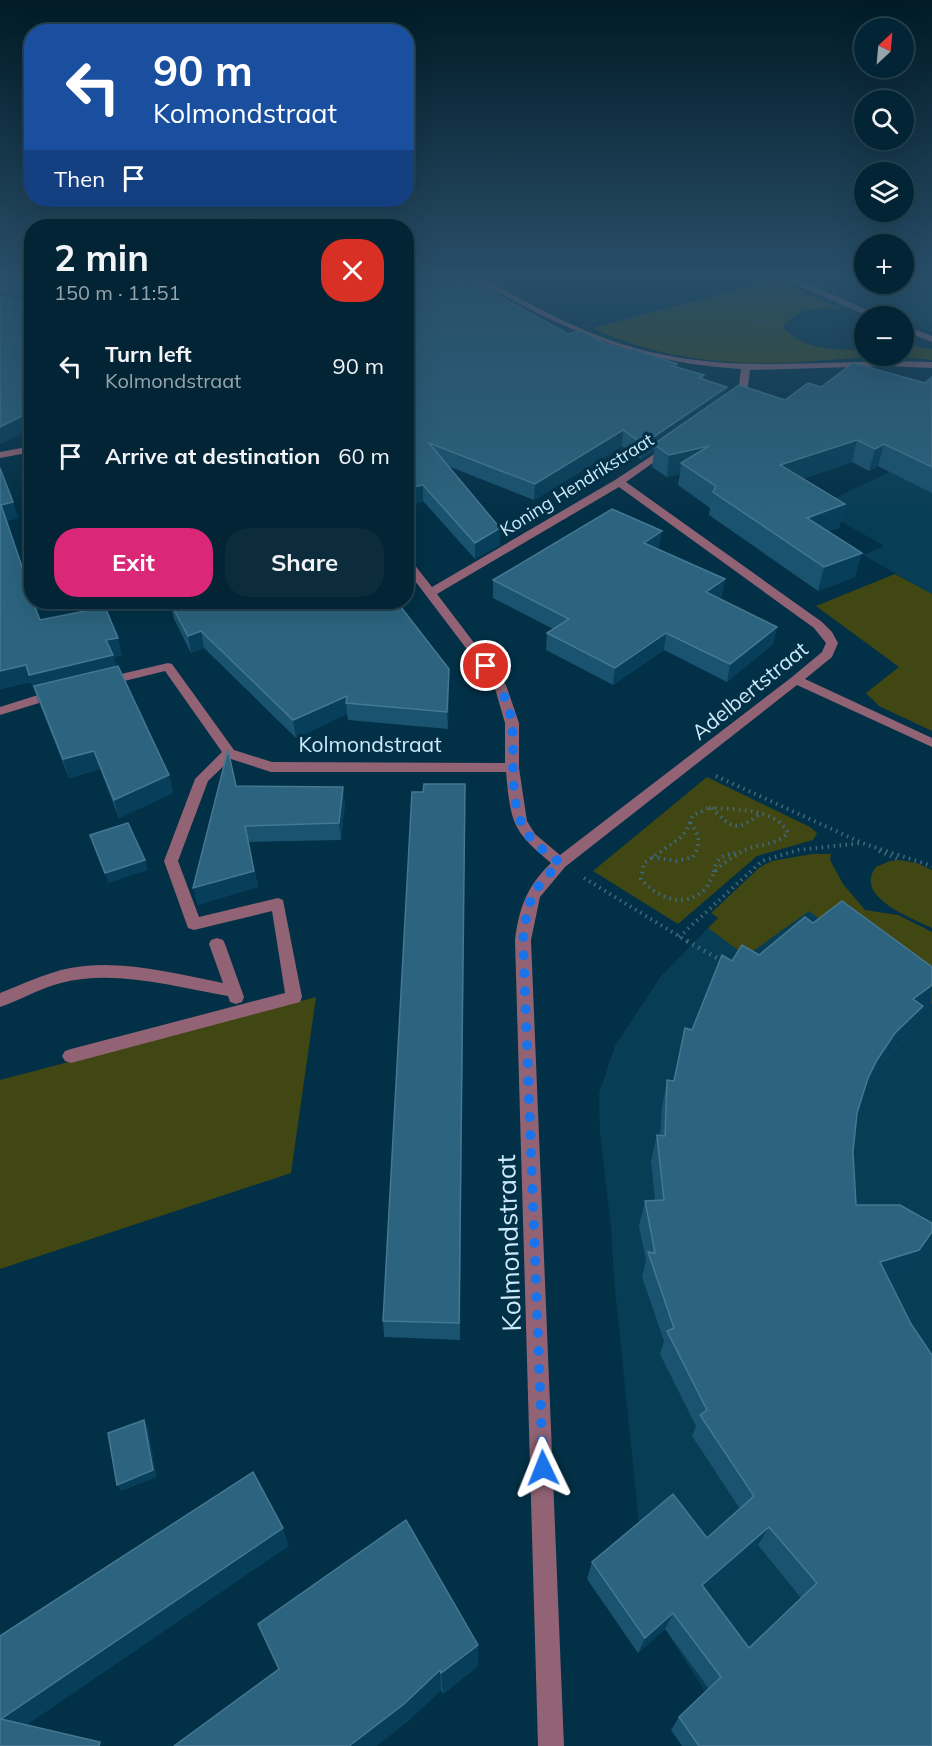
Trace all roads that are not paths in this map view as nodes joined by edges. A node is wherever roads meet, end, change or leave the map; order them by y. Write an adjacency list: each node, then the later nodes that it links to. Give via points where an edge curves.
1 (651, 353): 3 (street)
2 (932, 365): 3 (street)
3 (745, 367): 4 (street, via 746,381)
4 (728, 407)
5 (673, 444): 8 (street, Koning Hendrikstraat)
6 (24, 450): 7 (street)
7 (0, 455)
8 (619, 482): 10 (street, Koning Hendrikstraat); 11 (street, Adelbertstraat, via 828,635 832,644 828,654)
9 (414, 571): 10 (street)
10 (432, 592): 17 (street, via 500,685 512,723)
11 (796, 680): 15 (street); 18 (street, Adelbertstraat)
12 (95, 684): 16 (street, via 168,667)
13 (72, 690): 14 (street)
14 (0, 711)
15 (932, 743)
16 (229, 753): 17 (street, Kolmondstraat, via 271,767); 22 (street, via 202,779 171,861 194,924 278,904 294,997)
17 (512, 768): 18 (street, via 520,821 530,838)
18 (560, 863): 24 (street, Kolmondstraat, via 541,881 527,905 523,940)
19 (217, 944): 20 (street)
20 (234, 991): 21 (street, via 146,976 93,972 68,975); 22 (street)
21 (0, 1000)
22 (242, 1011): 23 (street)
23 (71, 1056)
24 (550, 1746)

